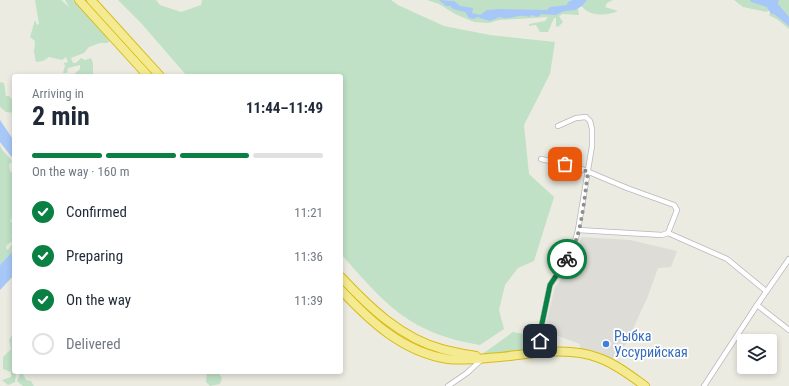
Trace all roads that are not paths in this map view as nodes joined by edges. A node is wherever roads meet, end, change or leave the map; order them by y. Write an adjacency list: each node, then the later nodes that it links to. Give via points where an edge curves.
1 (79, 0): 3 (highway)
2 (91, 0): 4 (highway)
3 (146, 74)
4 (158, 74)
5 (558, 126): 7 (street, via 583,116 590,122 592,146)
6 (541, 159): 7 (street)
7 (588, 172): 8 (street); 9 (street, via 674,205 677,210)
8 (578, 230): 9 (street, via 652,235); 18 (street, via 572,253 550,285 540,333)
9 (668, 233): 12 (street, via 727,259)
10 (789, 259): 12 (street)
11 (343, 279): 14 (highway)
12 (766, 291): 16 (street)
13 (343, 292): 15 (highway)
14 (360, 297): 15 (highway, via 360,303); 19 (highway, via 406,333 441,349)
15 (354, 304): 19 (highway, via 379,328 412,348 449,359)
16 (757, 305): 17 (street); 22 (street)
17 (789, 330)
18 (542, 353): 19 (highway); 21 (highway, via 576,352 598,357)
19 (482, 358): 20 (street, via 467,374)
20 (448, 386)
21 (645, 386)
22 (704, 386)

